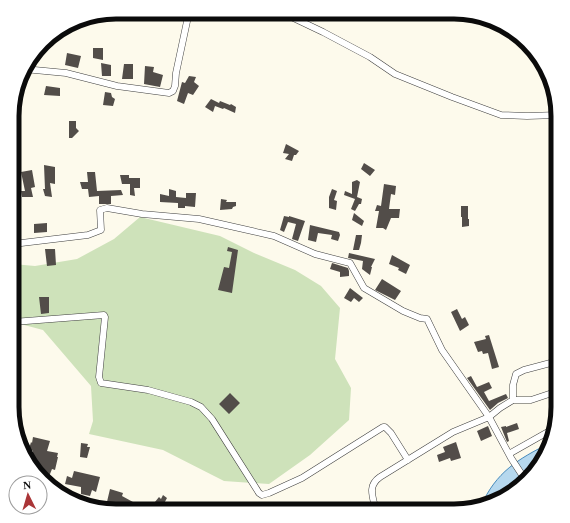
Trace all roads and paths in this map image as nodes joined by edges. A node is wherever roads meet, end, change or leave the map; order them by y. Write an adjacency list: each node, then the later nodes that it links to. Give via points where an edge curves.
1 (188, 19): 3 (street, via 176,73 176,86 169,93 117,86 66,73)
2 (295, 19): 4 (street, via 364,54 395,74 452,97 501,115)
3 (31, 70)
4 (551, 115)
5 (19, 243): 10 (street, via 88,235 101,230 100,210 107,208 199,219 267,234 315,254 350,263 364,288 403,310 427,319 442,350)
6 (19, 322): 13 (street, via 104,315 106,317 99,377 102,383 148,390 202,407 262,495 302,478 383,427 391,433)
7 (551, 363): 9 (street, via 516,374)
8 (551, 393): 9 (street, via 531,400)
9 (512, 400): 10 (street)
10 (489, 416): 12 (street); 13 (street, via 453,432)
11 (548, 432): 12 (street)
12 (510, 456): 14 (street)
13 (408, 460): 15 (street, via 374,481 372,486)
14 (522, 476)
15 (375, 504)

